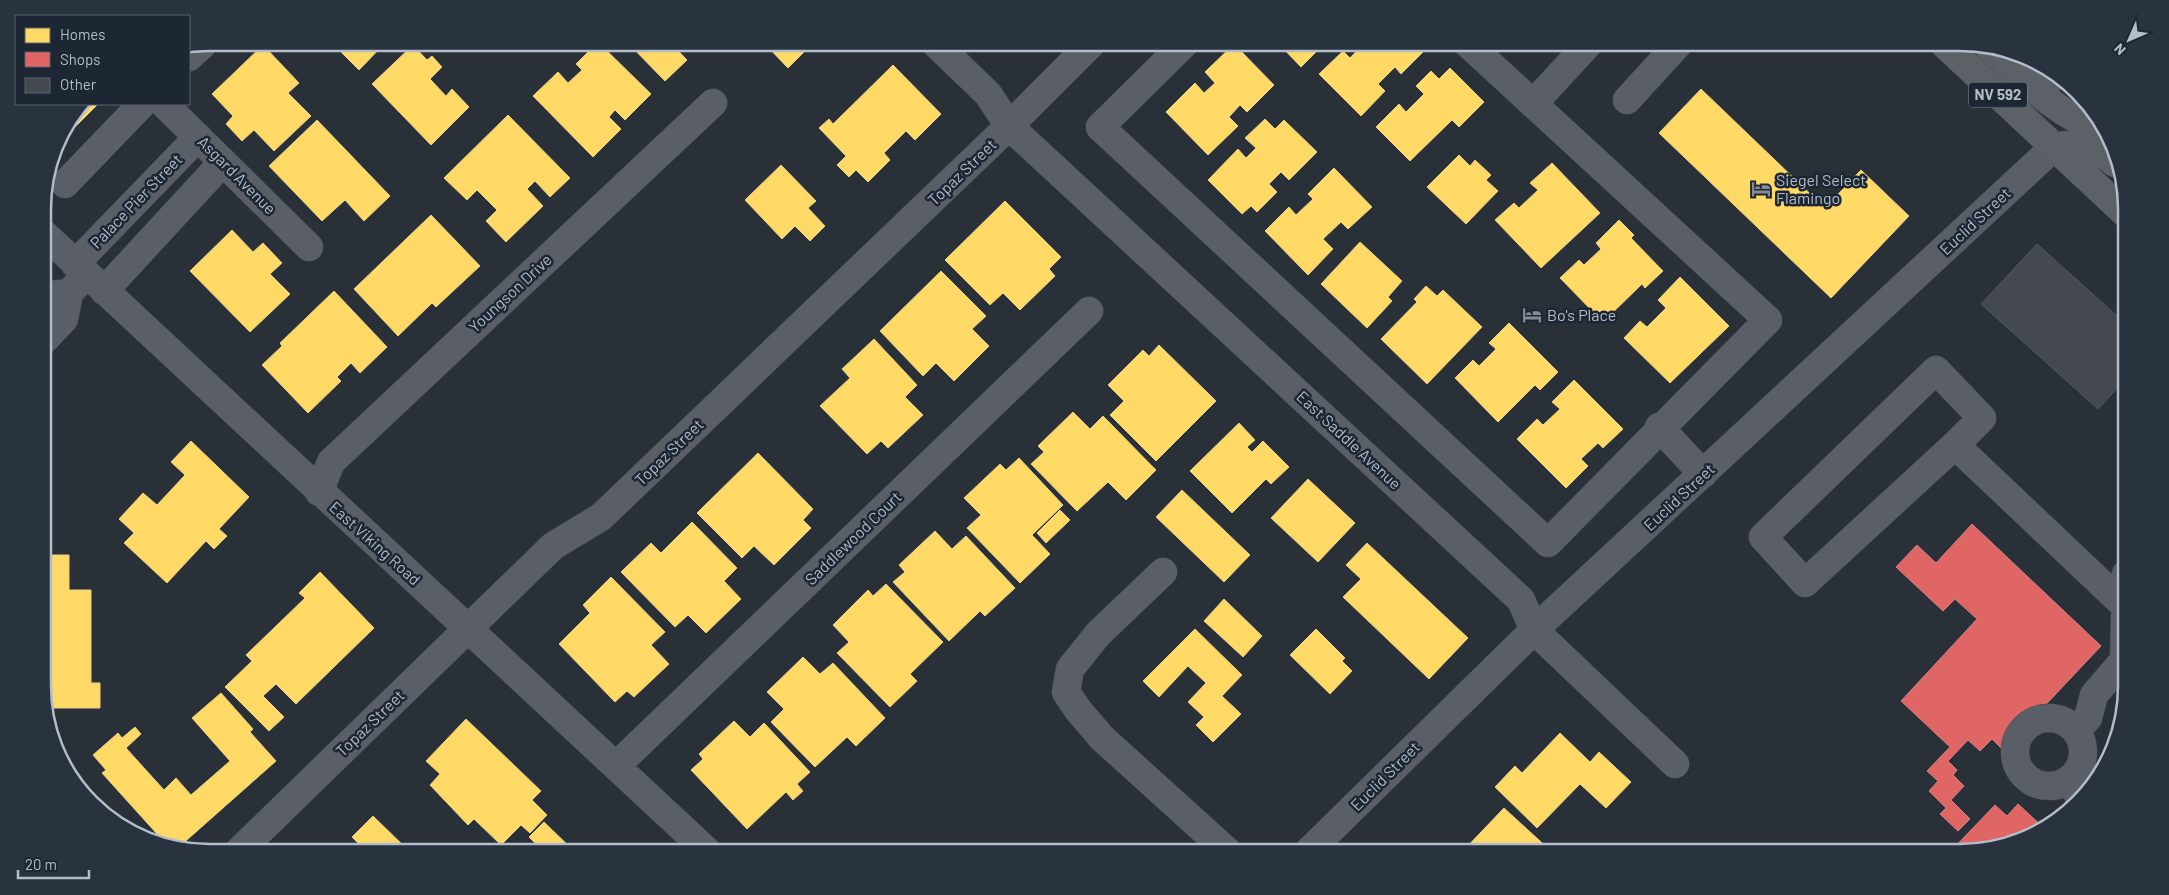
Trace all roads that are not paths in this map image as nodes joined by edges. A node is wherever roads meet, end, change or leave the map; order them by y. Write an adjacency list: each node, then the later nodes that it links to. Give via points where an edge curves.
1 (1084, 51): 14 (street, Topaz Street)
2 (1176, 51): 27 (street, via 1100,127 1548,543)
3 (1476, 51): 11 (street)
4 (1582, 51): 11 (street)
5 (1672, 51): 9 (street)
6 (1952, 51): 17 (main road, NV 592)
7 (944, 52): 14 (street, East Saddle Avenue, via 988,94)
8 (1999, 57): 15 (main road, via 2051,104 2070,117)
9 (1627, 100)
10 (713, 103): 30 (street, Youngson Drive, via 331,462)
11 (1533, 104): 27 (street, via 1768,320)
12 (141, 105): 20 (street)
13 (165, 105): 16 (street, Asgard Avenue)
14 (1009, 126): 33 (street, Topaz Street, via 602,517 553,546); 34 (street, East Saddle Avenue, via 1521,600)
15 (2095, 126)
16 (198, 137): 19 (street, Asgard Avenue); 24 (street, Palace Pier Street)
17 (2054, 147): 18 (main road, via 2063,144 2078,146); 21 (main road, NV 592); 29 (street, Euclid Street)
18 (2109, 160)
19 (223, 162): 23 (street, Asgard Avenue); 24 (street)
20 (65, 184)
21 (2118, 206)
22 (52, 247): 24 (street, East Viking Road)
23 (309, 247)
24 (76, 284): 26 (street, via 64,320); 30 (street, East Viking Road)
25 (1089, 311): 38 (street, Saddlewood Court)
26 (52, 332)
27 (1659, 427): 29 (street)
28 (1955, 445): 28 (street, via 1982,418 1936,370 1763,537 1805,583); 32 (street)
29 (1703, 474): 34 (street, Euclid Street)
30 (319, 492): 33 (street, East Viking Road)
31 (1163, 572): 40 (street, via 1098,634 1070,669 1066,692 1102,738)
32 (2118, 599)
33 (468, 627): 38 (street, East Viking Road); 42 (street, Topaz Street)
34 (1534, 630): 37 (street, East Saddle Avenue); 41 (street, Euclid Street)
35 (2118, 667): 36 (street, via 2094,695 2088,718)
36 (2076, 731): 39 (street, via 2083,751); 39 (street, via 2058,719 2037,720 2020,733 2015,743 2016,764 2030,780)
37 (1675, 764)
38 (616, 766): 43 (street, East Viking Road)
39 (2075, 789)
40 (1219, 843)
41 (1317, 843)
42 (246, 844)
43 (699, 844)

